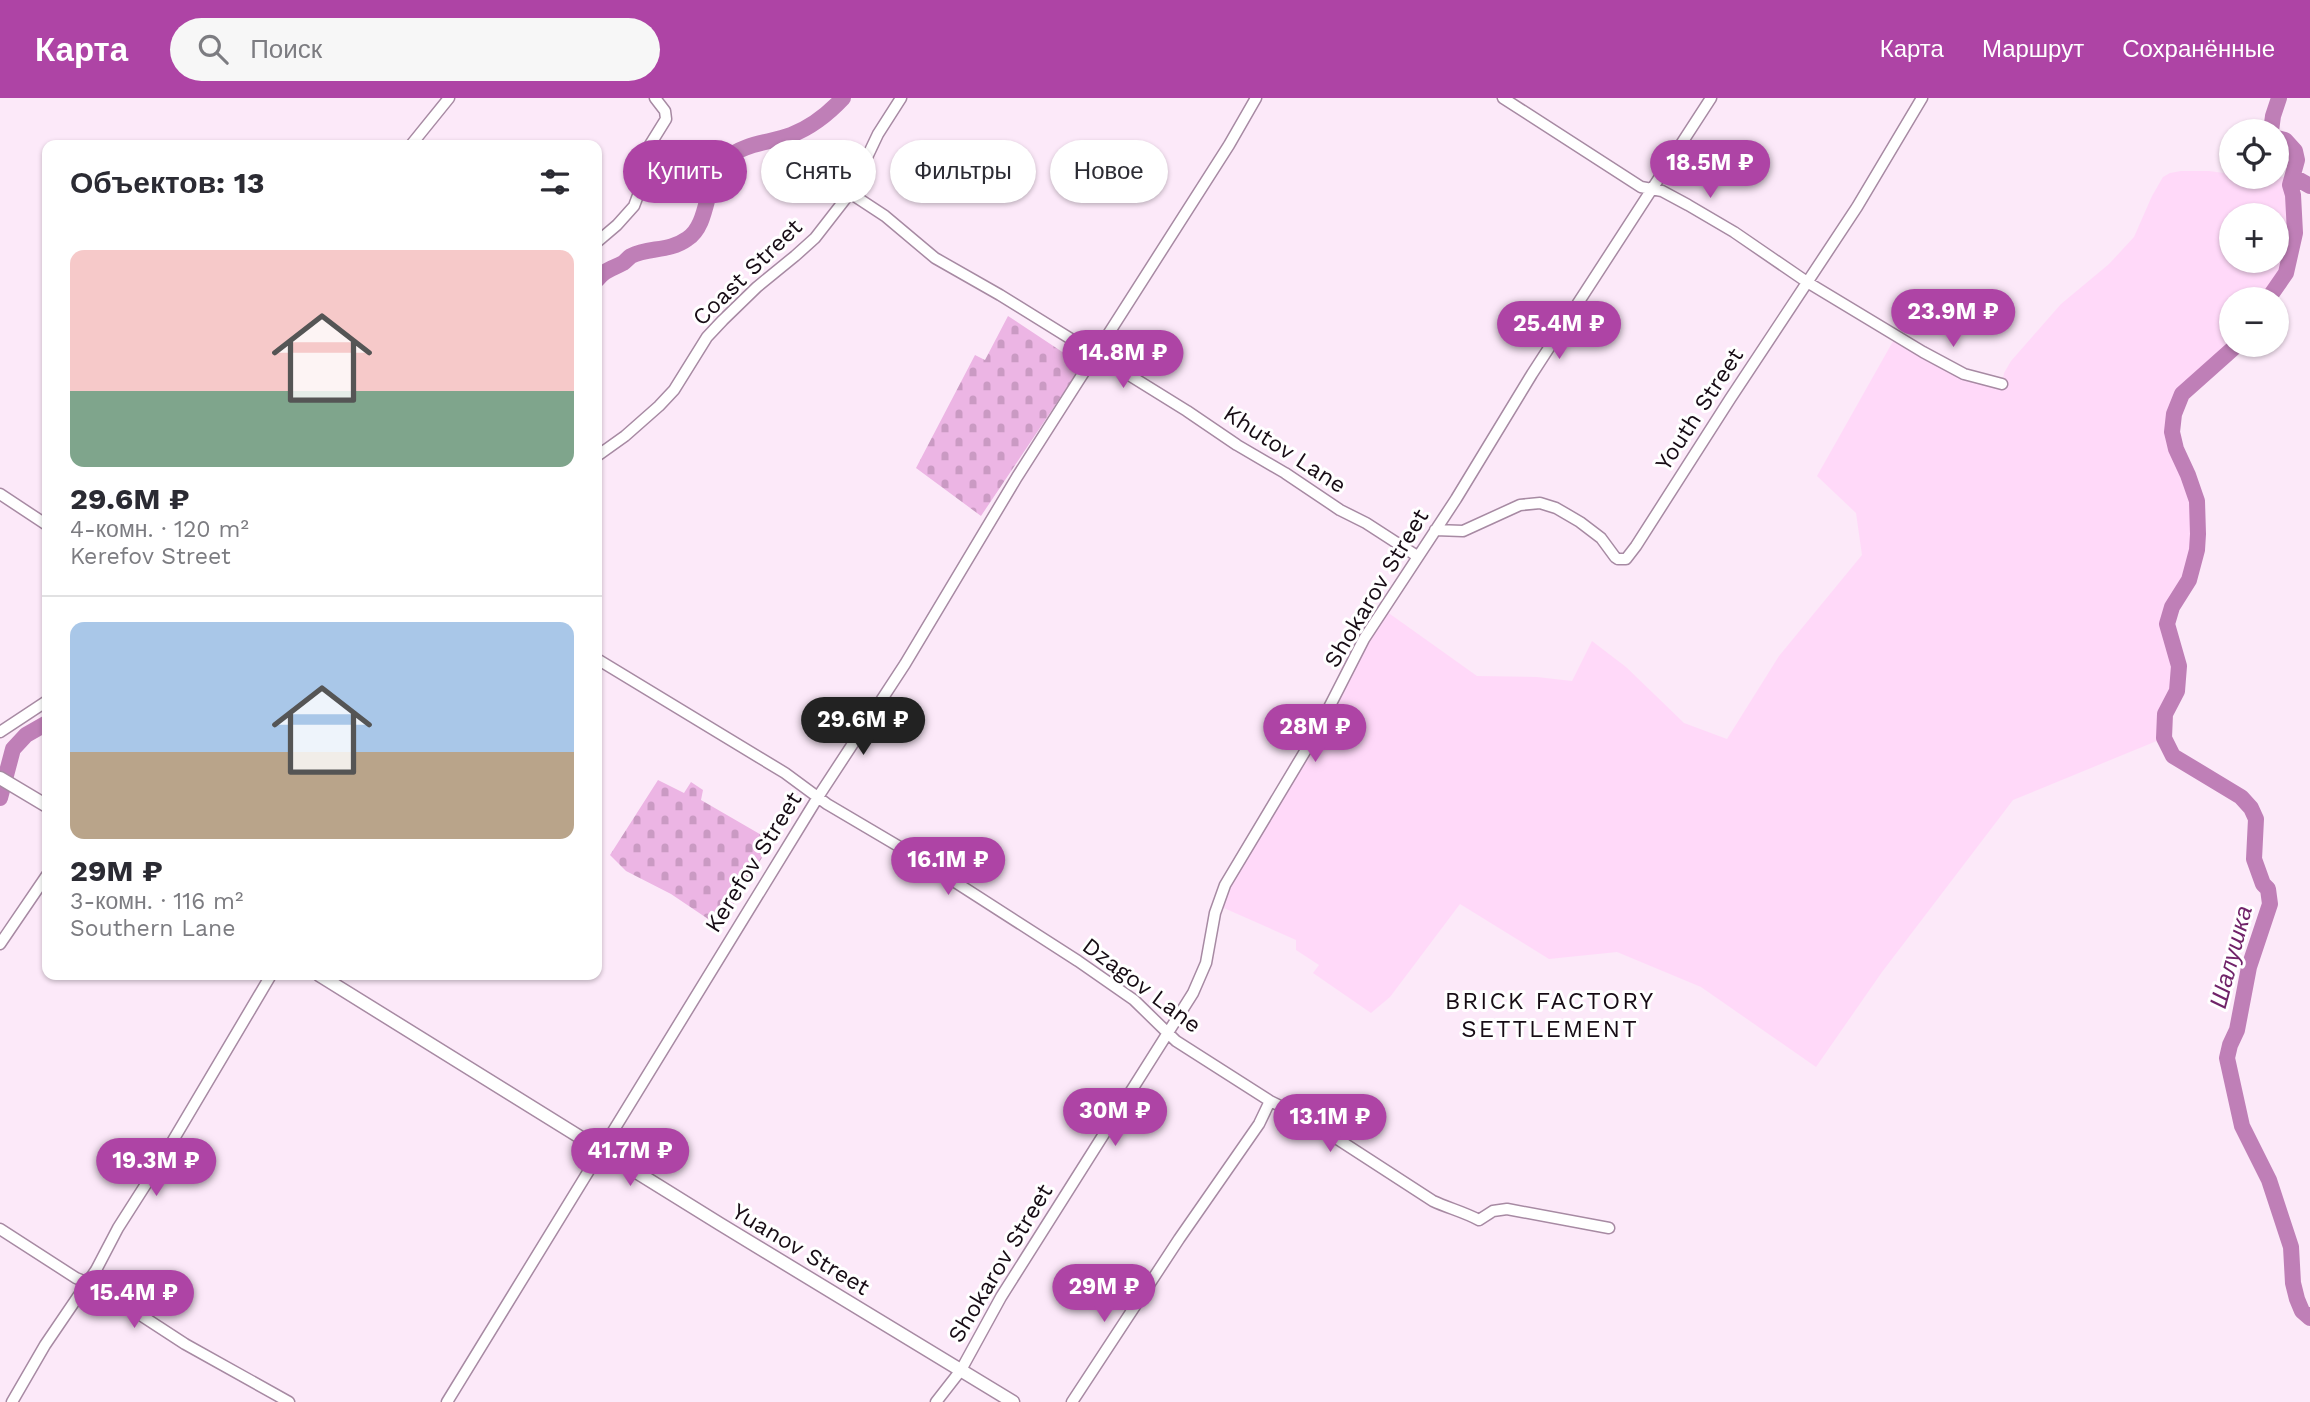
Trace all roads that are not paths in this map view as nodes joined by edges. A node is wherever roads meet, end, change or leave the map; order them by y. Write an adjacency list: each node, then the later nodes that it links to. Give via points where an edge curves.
1 (449, 98): 8 (street)
2 (901, 98): 9 (street, Coast Street)
3 (1256, 98): 15 (street, Kerefov Street)
4 (1503, 98): 10 (street, via 1641,187)
5 (1711, 98): 10 (street, Shokarov Street)
6 (1922, 98): 14 (street, Youth Street)
7 (654, 100): 13 (street, via 666,119 648,148 637,200)
8 (415, 140)
9 (875, 140)
10 (1651, 189): 14 (street, via 1734,232); 20 (street, Shokarov Street)
11 (842, 203): 17 (street, Coast Street, via 815,237 707,337 659,406)
12 (865, 203): 15 (street, Khutov Lane, via 935,258)
13 (602, 237)
14 (1807, 282): 16 (street, via 1958,370); 20 (street, Youth Street, via 1626,558 1615,557 1601,538 1580,522 1540,503 1520,505 1463,531)
15 (1095, 356): 21 (street, Khutov Lane); 26 (street, Kerefov Street)
16 (2002, 384)
17 (602, 452)
18 (0, 494): 19 (street)
19 (42, 522)
20 (1435, 530): 21 (street, Shokarov Street)
21 (1417, 556): 32 (street, Shokarov Street, via 1364,639 1317,733 1225,885 1202,975)
22 (602, 662): 26 (street, Dzagov Lane, via 785,772)
23 (42, 704): 24 (street)
24 (0, 732)
25 (0, 778): 27 (street)
26 (818, 797): 32 (street, Dzagov Lane, via 1079,961 1134,1000); 34 (street, Kerefov Street)
27 (42, 803)
28 (42, 881): 29 (street)
29 (0, 944)
30 (268, 980): 37 (street)
31 (327, 980): 34 (street, Yuanov Street)
32 (1168, 1034): 33 (street, Dzagov Lane); 38 (street, Shokarov Street, via 1001,1297)
33 (1270, 1101): 35 (street, Dzagov Lane, via 1305,1118 1433,1201 1479,1220 1507,1209); 44 (street)
34 (599, 1150): 38 (street, Yuanov Street); 41 (street, Kerefov Street)
35 (1609, 1228)
36 (0, 1229): 37 (street)
37 (87, 1283): 39 (street); 40 (street)
38 (961, 1370): 42 (street, Shokarov Street); 43 (street, Yuanov Street)
39 (12, 1402)
40 (289, 1402)
41 (447, 1402)
42 (936, 1402)
43 (1013, 1402)
44 (1072, 1402)

